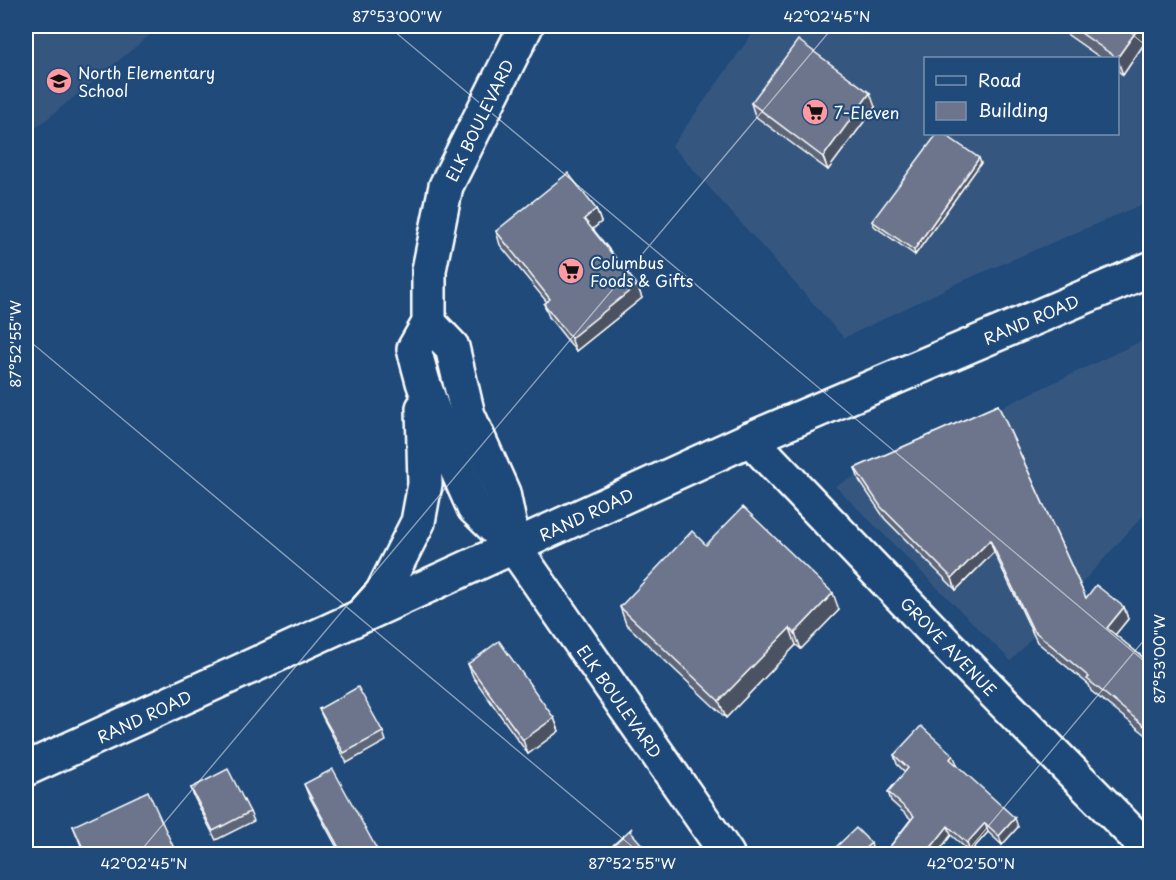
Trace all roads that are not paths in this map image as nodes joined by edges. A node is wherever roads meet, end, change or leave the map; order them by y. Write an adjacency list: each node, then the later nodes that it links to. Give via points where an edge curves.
1 (526, 26): 3 (main road, ELK BOULEVARD, via 446,186 429,270)
2 (1150, 269): 5 (main road, RAND ROAD)
3 (429, 323): 4 (main road, ELK BOULEVARD, via 414,349); 6 (main road, ELK BOULEVARD, via 452,346 468,415 503,493)
4 (423, 382): 6 (main road, ELK BOULEVARD, via 474,508); 7 (main road, via 425,484 418,522 382,593)
5 (750, 439): 6 (main road, RAND ROAD); 9 (main road, GROVE AVENUE)
6 (514, 547): 7 (main road, RAND ROAD); 10 (main road, ELK BOULEVARD)
7 (362, 616): 8 (main road, RAND ROAD)
8 (26, 769)
9 (1150, 851)
10 (727, 855)

